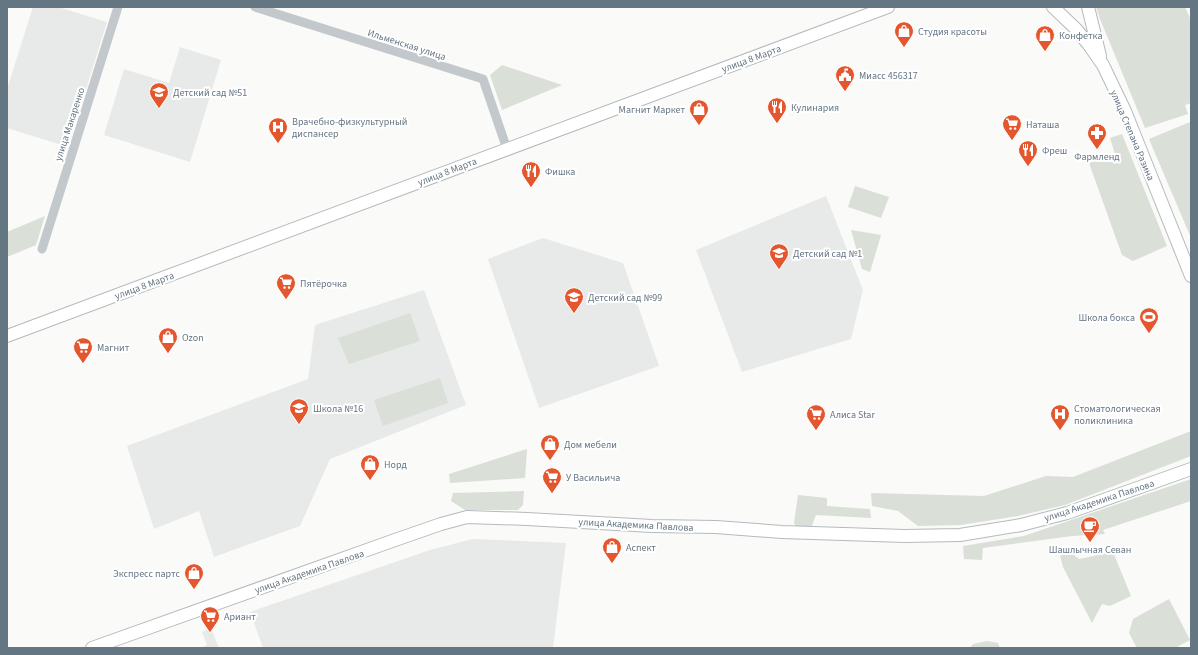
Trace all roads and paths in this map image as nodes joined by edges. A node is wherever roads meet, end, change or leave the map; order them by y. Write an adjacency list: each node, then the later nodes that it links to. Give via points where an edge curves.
1 (118, 7): 9 (street, улица Макаренко)
2 (255, 7): 8 (street, Ильменская улица, via 483,79)
3 (888, 7): 6 (main road, улица 8 Марта)
4 (1053, 7): 7 (main road, улица Степана Разина, via 1080,34)
5 (1088, 7): 7 (main road)
6 (876, 9): 8 (main road, улица 8 Марта)
7 (1103, 65): 10 (main road, улица Степана Разина, via 1126,112)
8 (506, 149): 11 (main road, улица 8 Марта)
9 (42, 249)
10 (1191, 276)
11 (7, 336)
12 (1191, 469): 13 (main road, улица Академика Павлова, via 1067,513 1021,525 960,535 905,536 467,517 395,540)
13 (92, 648)

